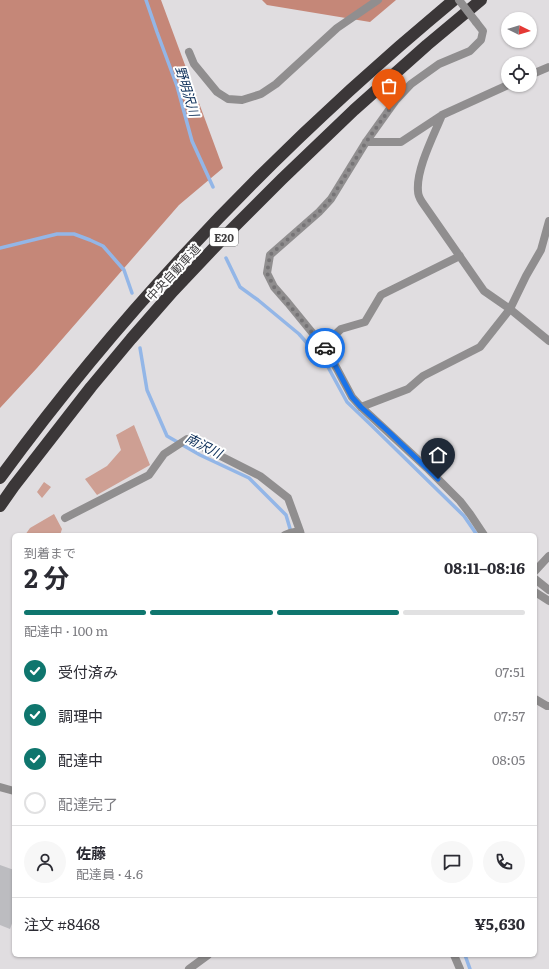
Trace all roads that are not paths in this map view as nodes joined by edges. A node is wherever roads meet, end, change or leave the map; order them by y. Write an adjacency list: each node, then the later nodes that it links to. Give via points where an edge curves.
1 (378, 0): 5 (street, via 337,28 276,84 262,94 242,100 228,98 217,92 194,64)
2 (454, 0): 17 (highway, 中央自動車道 / E20, via 339,100 220,216 115,331 38,426)
3 (458, 0): 10 (street, bridge, via 483,31 481,40 470,51 439,64 411,84 396,100)
4 (481, 0): 18 (highway, 中央自動車道 / E20, via 427,44 354,110 228,233 131,339 81,399)
5 (189, 52)
6 (549, 68): 7 (street)
7 (537, 72)
8 (501, 88): 9 (street)
9 (442, 115): 10 (street, via 401,142); 12 (street, via 425,156 417,192)
10 (366, 142): 15 (street, via 331,199 270,255 267,273 274,287)
11 (549, 221): 13 (street, via 541,250)
12 (460, 256): 13 (street, via 484,291); 15 (street, via 381,295 365,322 341,329)
13 (510, 309): 14 (street); 16 (street, via 480,347 423,376 408,389)
14 (549, 341)
15 (323, 346): 16 (street, via 352,397)
16 (361, 407): 21 (street, via 460,501)
17 (0, 478)
18 (0, 506)
19 (65, 518): 20 (street, via 149,475 164,454 187,439 260,476 288,498)
20 (300, 533)
21 (483, 533)
22 (549, 556): 23 (street)
23 (537, 569)
24 (537, 581): 25 (street)
25 (549, 590)
26 (537, 593): 27 (street)
27 (549, 601)
28 (537, 700): 29 (street)
29 (549, 706)
30 (0, 787): 31 (street)
31 (12, 790)
32 (205, 957): 34 (street)
33 (455, 957): 35 (street)
34 (189, 969)
35 (460, 969)

